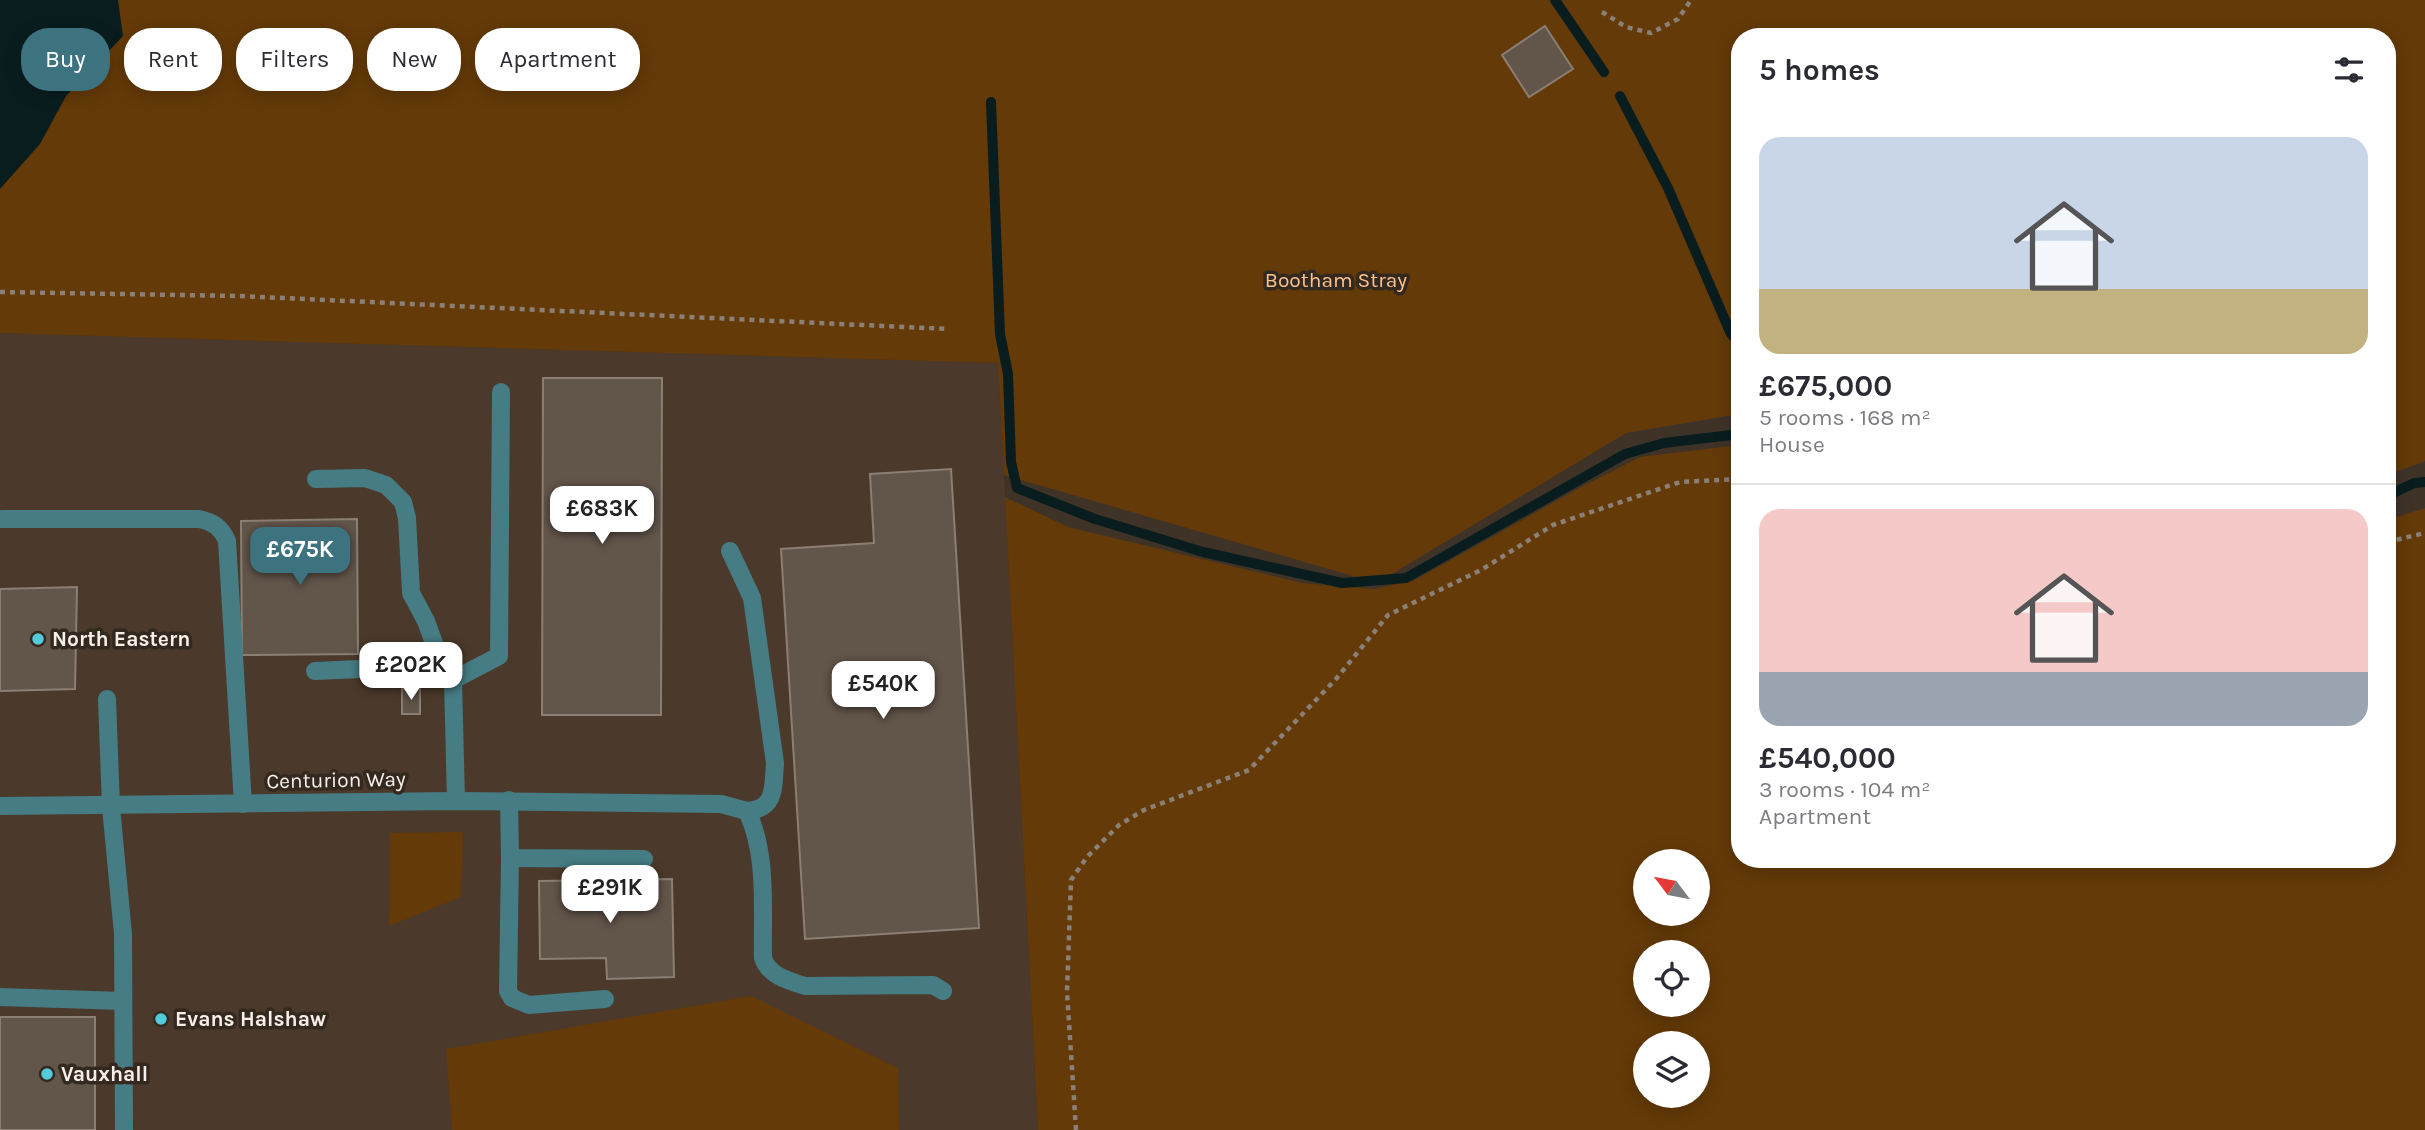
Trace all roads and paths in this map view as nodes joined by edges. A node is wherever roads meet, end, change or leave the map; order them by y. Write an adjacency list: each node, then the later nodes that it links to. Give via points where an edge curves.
1 (1691, 0): 2 (path, via 1678,19 1651,33 1626,27)
2 (1602, 12)
3 (0, 292): 4 (path, via 254,296)
4 (948, 329)
5 (500, 392): 13 (lane, via 499,656)
6 (316, 479): 13 (lane, via 365,478 386,485 403,502 411,593)
7 (1731, 479): 28 (path, via 1680,482 1553,525 1481,570 1388,615 1336,679 1249,770 1144,810 1119,825 1071,880 1067,992)
8 (2, 519): 17 (lane, via 199,519 210,521 224,533)
9 (2425, 533): 10 (path)
10 (2396, 540)
11 (730, 551): 20 (lane, via 752,598 775,763 768,803 760,810)
12 (315, 671): 13 (lane, via 427,666)
13 (449, 675): 16 (lane)
14 (107, 699): 19 (lane)
15 (509, 800): 16 (lane, Centurion Way); 20 (lane, Centurion Way, via 721,804); 21 (lane)
16 (456, 801): 17 (lane, Centurion Way)
17 (243, 804): 19 (lane, Centurion Way)
18 (0, 806): 19 (lane, Centurion Way)
19 (111, 807): 26 (lane, via 123,934)
20 (747, 811): 23 (lane, via 759,849 766,967 805,986 933,985)
21 (510, 858): 22 (lane); 25 (lane, via 512,998 529,1005)
22 (645, 859)
23 (943, 990)
24 (0, 997): 26 (lane)
25 (605, 999)
26 (123, 1001): 27 (lane)
27 (124, 1130)
28 (1076, 1130)

